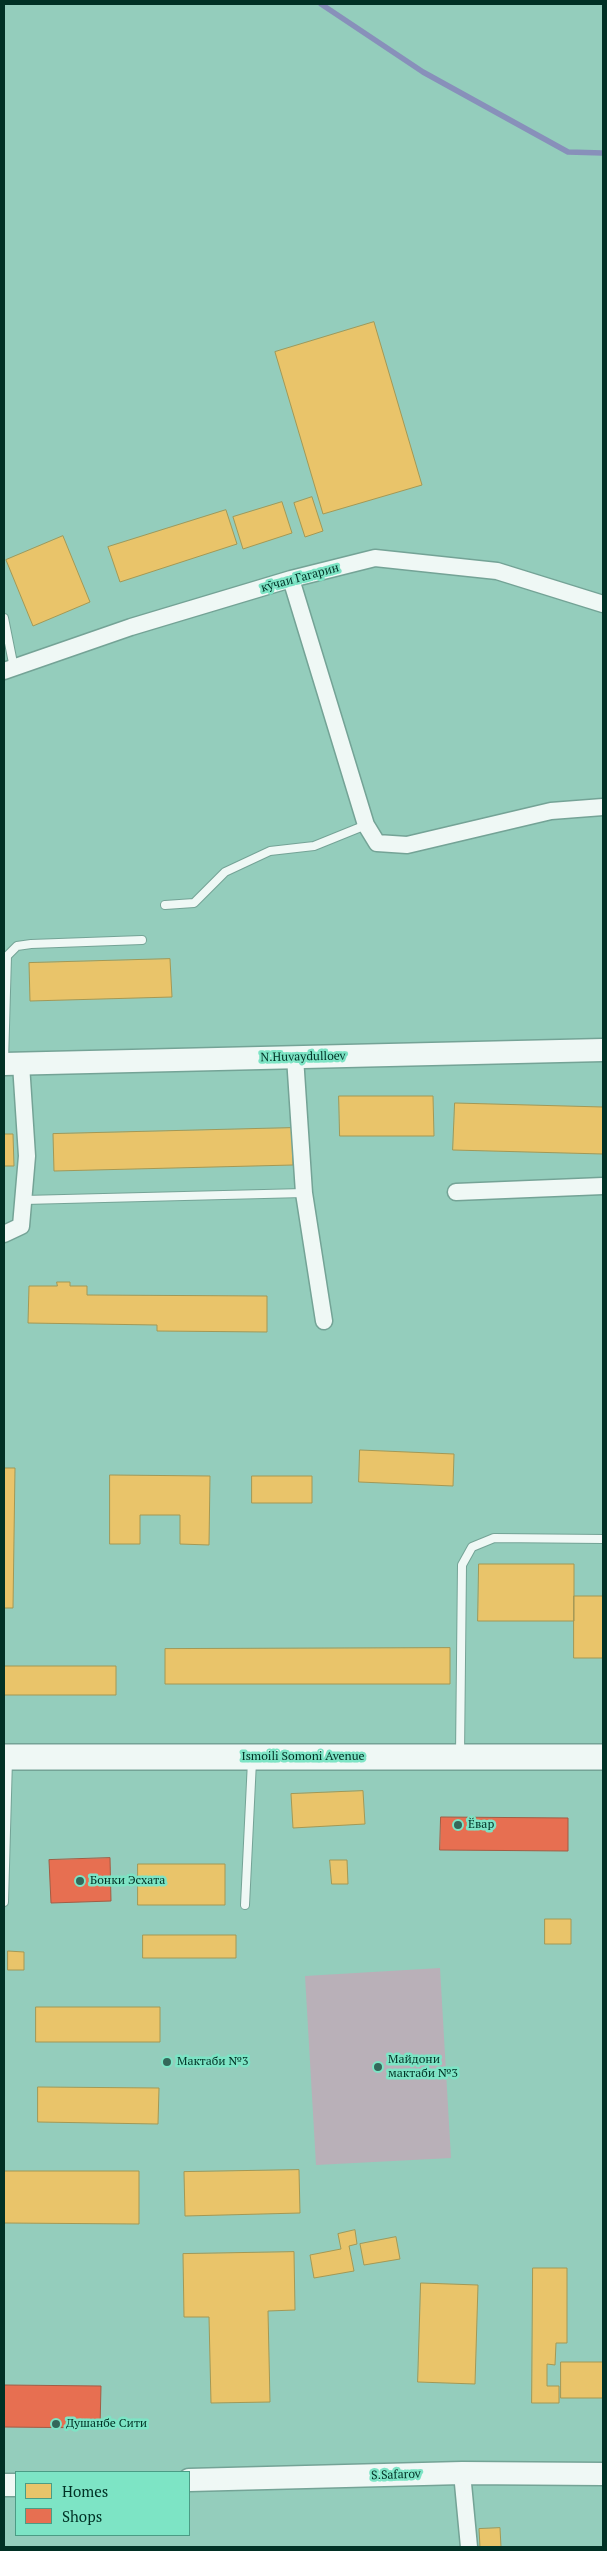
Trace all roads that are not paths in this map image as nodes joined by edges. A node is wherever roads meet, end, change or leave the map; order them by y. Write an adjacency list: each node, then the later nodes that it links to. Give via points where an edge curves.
1 (291, 579): 2 (street, кӯчаи Гагарин, via 375,558 496,571); 4 (street, кӯчаи Гагарин, via 131,626); 6 (street)
2 (603, 604)
3 (4, 618): 4 (lane)
4 (9, 669)
5 (603, 807): 6 (street, via 551,812 407,845 377,843)
6 (366, 825): 7 (lane, via 314,846 270,851 225,872 194,903)
7 (165, 905)
8 (142, 940): 11 (lane, via 17,946 7,956)
9 (603, 1050): 10 (street, N.Huvaydulloev)
10 (294, 1057): 11 (street, N.Huvaydulloev); 14 (street)
11 (9, 1064): 15 (street, via 27,1156)
12 (603, 1186): 13 (street)
13 (456, 1192)
14 (304, 1193): 15 (lane); 17 (street)
15 (24, 1200): 16 (street, via 21,1226)
16 (4, 1234)
17 (324, 1321)
18 (603, 1539): 22 (lane, via 494,1538 472,1546 462,1565)
19 (603, 1756): 22 (main road, Ismoili Somoni Avenue)
20 (6, 1757): 21 (main road, Ismoili Somoni Avenue); 23 (lane)
21 (252, 1757): 22 (main road, Ismoili Somoni Avenue); 24 (lane)
22 (460, 1757)
23 (4, 1902)
24 (246, 1905)
25 (462, 2473): 26 (street, S.Safarov); 27 (street, S.Safarov); 28 (street)
26 (603, 2474)
27 (190, 2480)
28 (469, 2547)

